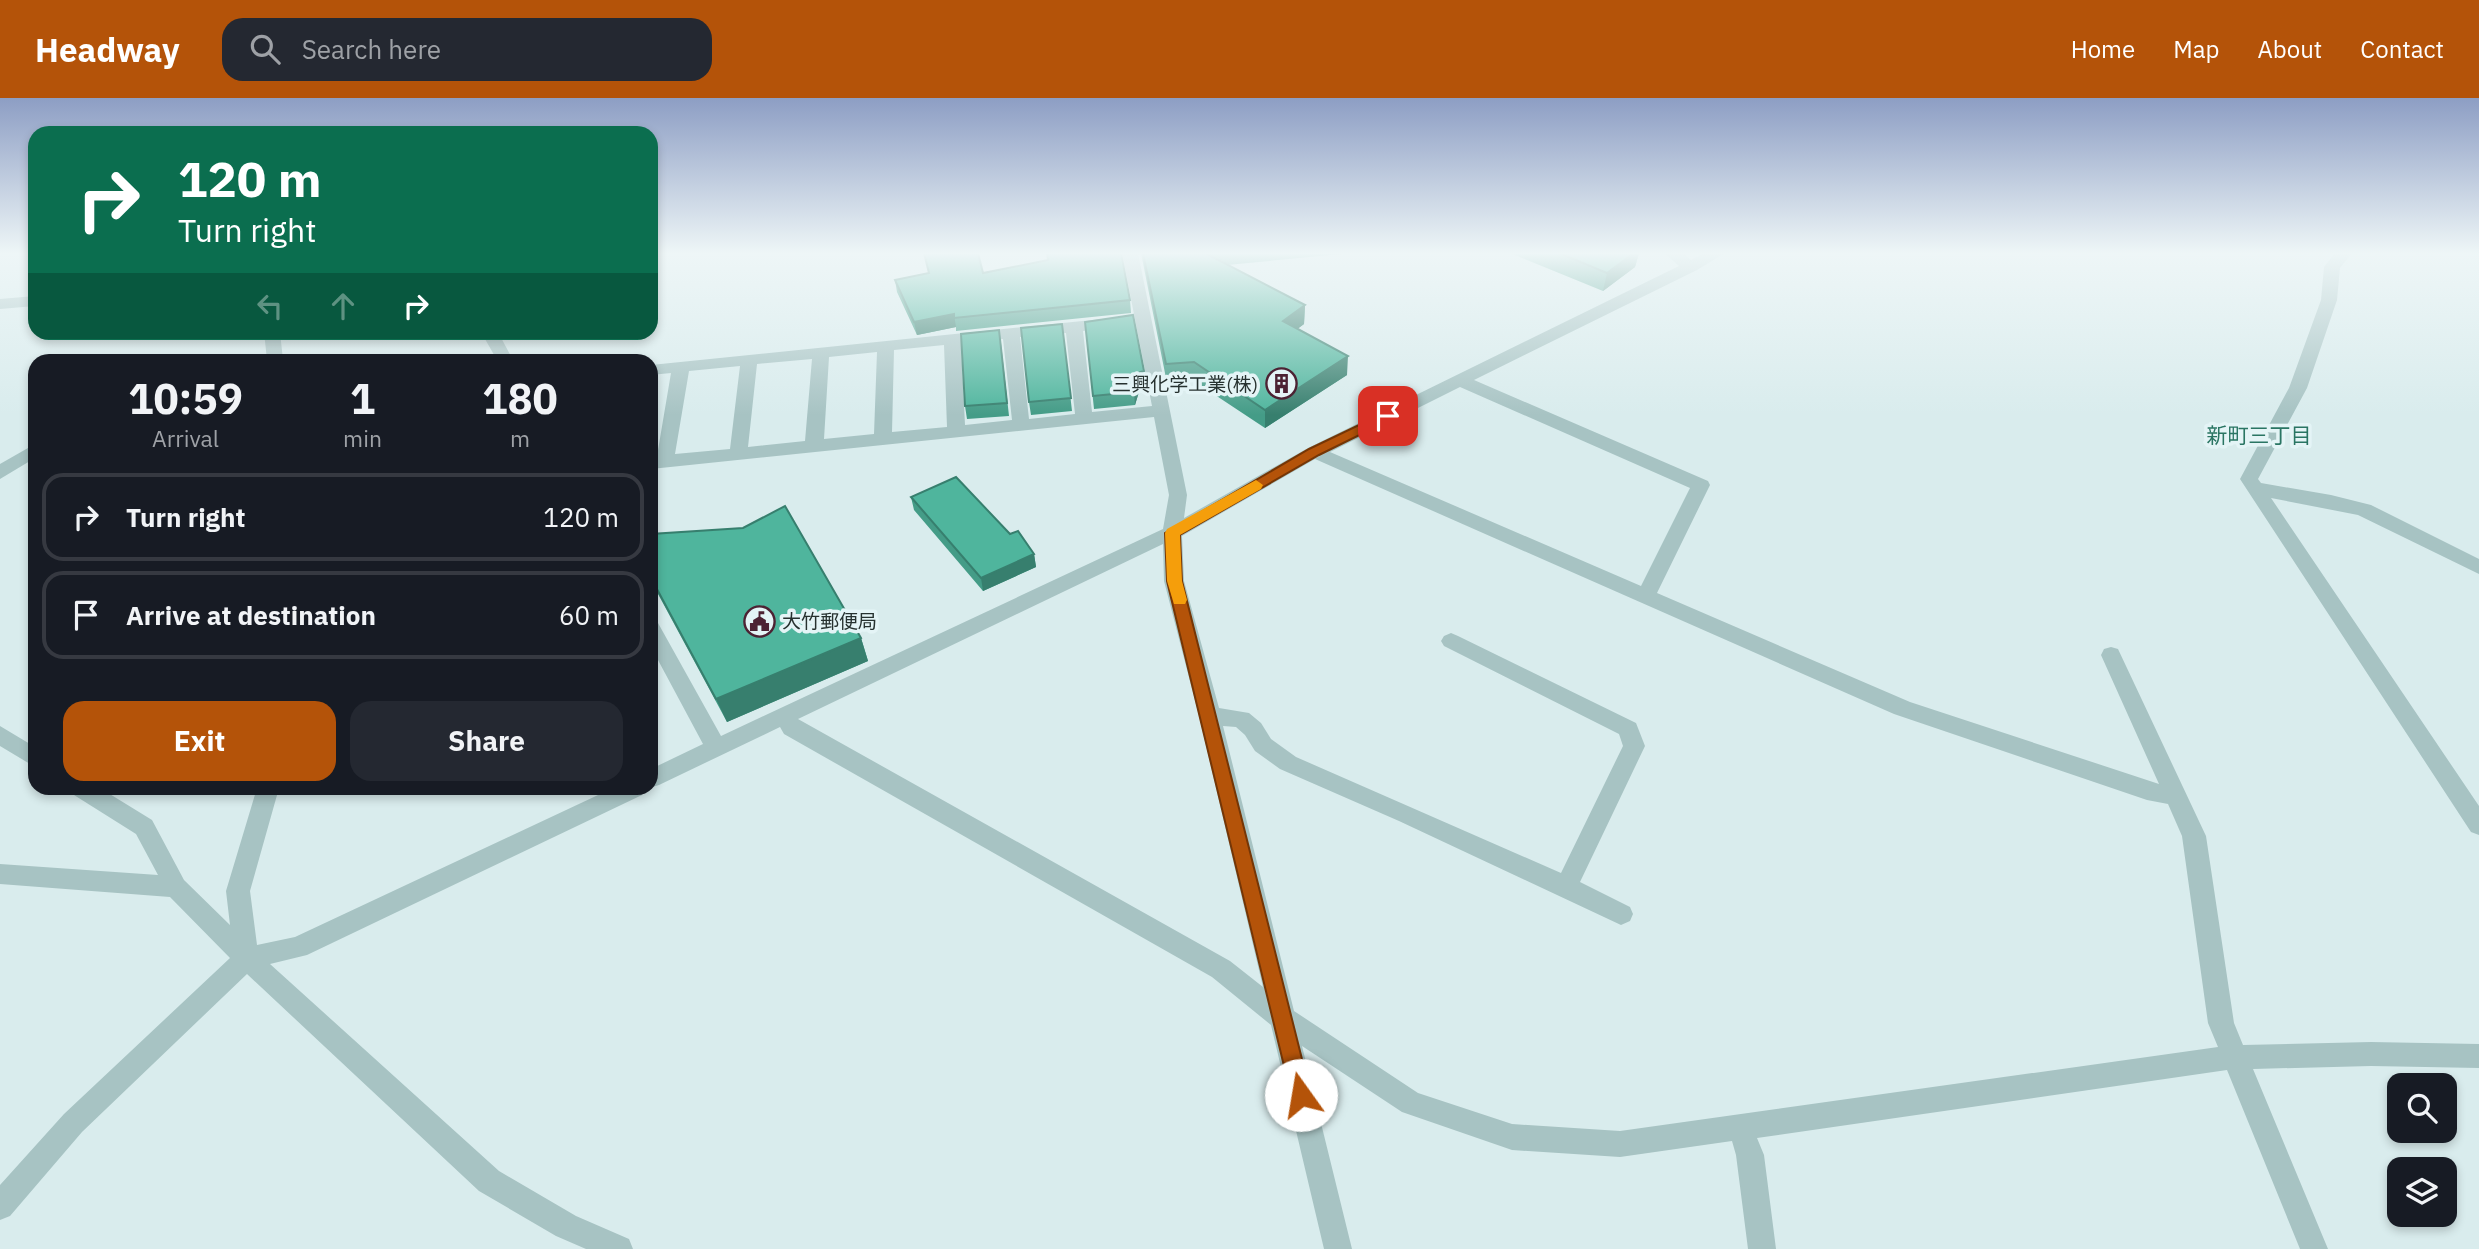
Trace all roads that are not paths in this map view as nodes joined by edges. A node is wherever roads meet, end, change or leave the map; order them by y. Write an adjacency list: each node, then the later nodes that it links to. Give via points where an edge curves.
1 (1141, 307): 4 (street)
2 (1591, 307): 13 (street)
3 (2327, 307): 25 (street, via 2298,388 2249,479)
4 (1143, 319): 5 (street); 14 (street)
5 (1074, 328): 6 (street); 15 (street)
6 (1011, 334): 7 (street); 16 (street)
7 (952, 340): 8 (street); 17 (street)
8 (886, 346): 9 (street); 18 (street)
9 (821, 354): 10 (street); 19 (street)
10 (749, 361): 11 (street); 22 (street)
11 (681, 366): 12 (street); 23 (street)
12 (658, 369)
13 (1461, 379): 20 (street); 28 (street, via 1701,485)
14 (1160, 411): 15 (street); 26 (street, via 1178,495)
15 (1084, 419): 16 (street)
16 (1021, 425): 17 (street)
17 (956, 432): 18 (street)
18 (883, 441): 19 (street)
19 (814, 447): 22 (street)
20 (1314, 452): 26 (street); 28 (street)
21 (28, 455): 24 (street)
22 (738, 455): 23 (street)
23 (658, 462)
24 (0, 473)
25 (2257, 489): 27 (street, via 2364,509); 42 (street)
26 (1172, 533): 32 (street, via 1174,581); 33 (street)
27 (2479, 567)
28 (1646, 594): 41 (street, via 1902,708 2147,791)
29 (658, 641): 35 (street)
30 (1451, 641): 45 (street, via 1628,729 1634,746)
31 (2111, 655): 41 (street)
32 (1210, 716): 45 (street, via 1241,719 1263,745 1287,763); 48 (street)
33 (785, 717): 35 (street); 48 (street, via 792,729 1221,969)
34 (0, 736): 36 (street)
35 (716, 748): 37 (street)
36 (28, 754)
37 (658, 776)
38 (93, 795): 44 (street, via 144,827)
39 (266, 795): 47 (street, via 238,891)
40 (619, 795): 47 (street, via 298,947)
41 (2176, 796): 50 (street, via 2194,836 2221,1023)
42 (2479, 825)
43 (0, 874): 44 (street)
44 (176, 887): 47 (street)
45 (1566, 887): 46 (street)
46 (1621, 914)
47 (247, 958): 52 (street, via 73,1123); 53 (street, via 489,1181 566,1226)
48 (1282, 1018): 51 (street, via 1411,1103 1512,1137 1620,1144); 54 (street)
49 (2479, 1056): 50 (street)
50 (2233, 1057): 51 (street); 56 (street)
51 (1740, 1127): 55 (street, via 1750,1155)
52 (0, 1206)
53 (619, 1249)
54 (1338, 1249)
55 (1762, 1249)
56 (2314, 1249)

